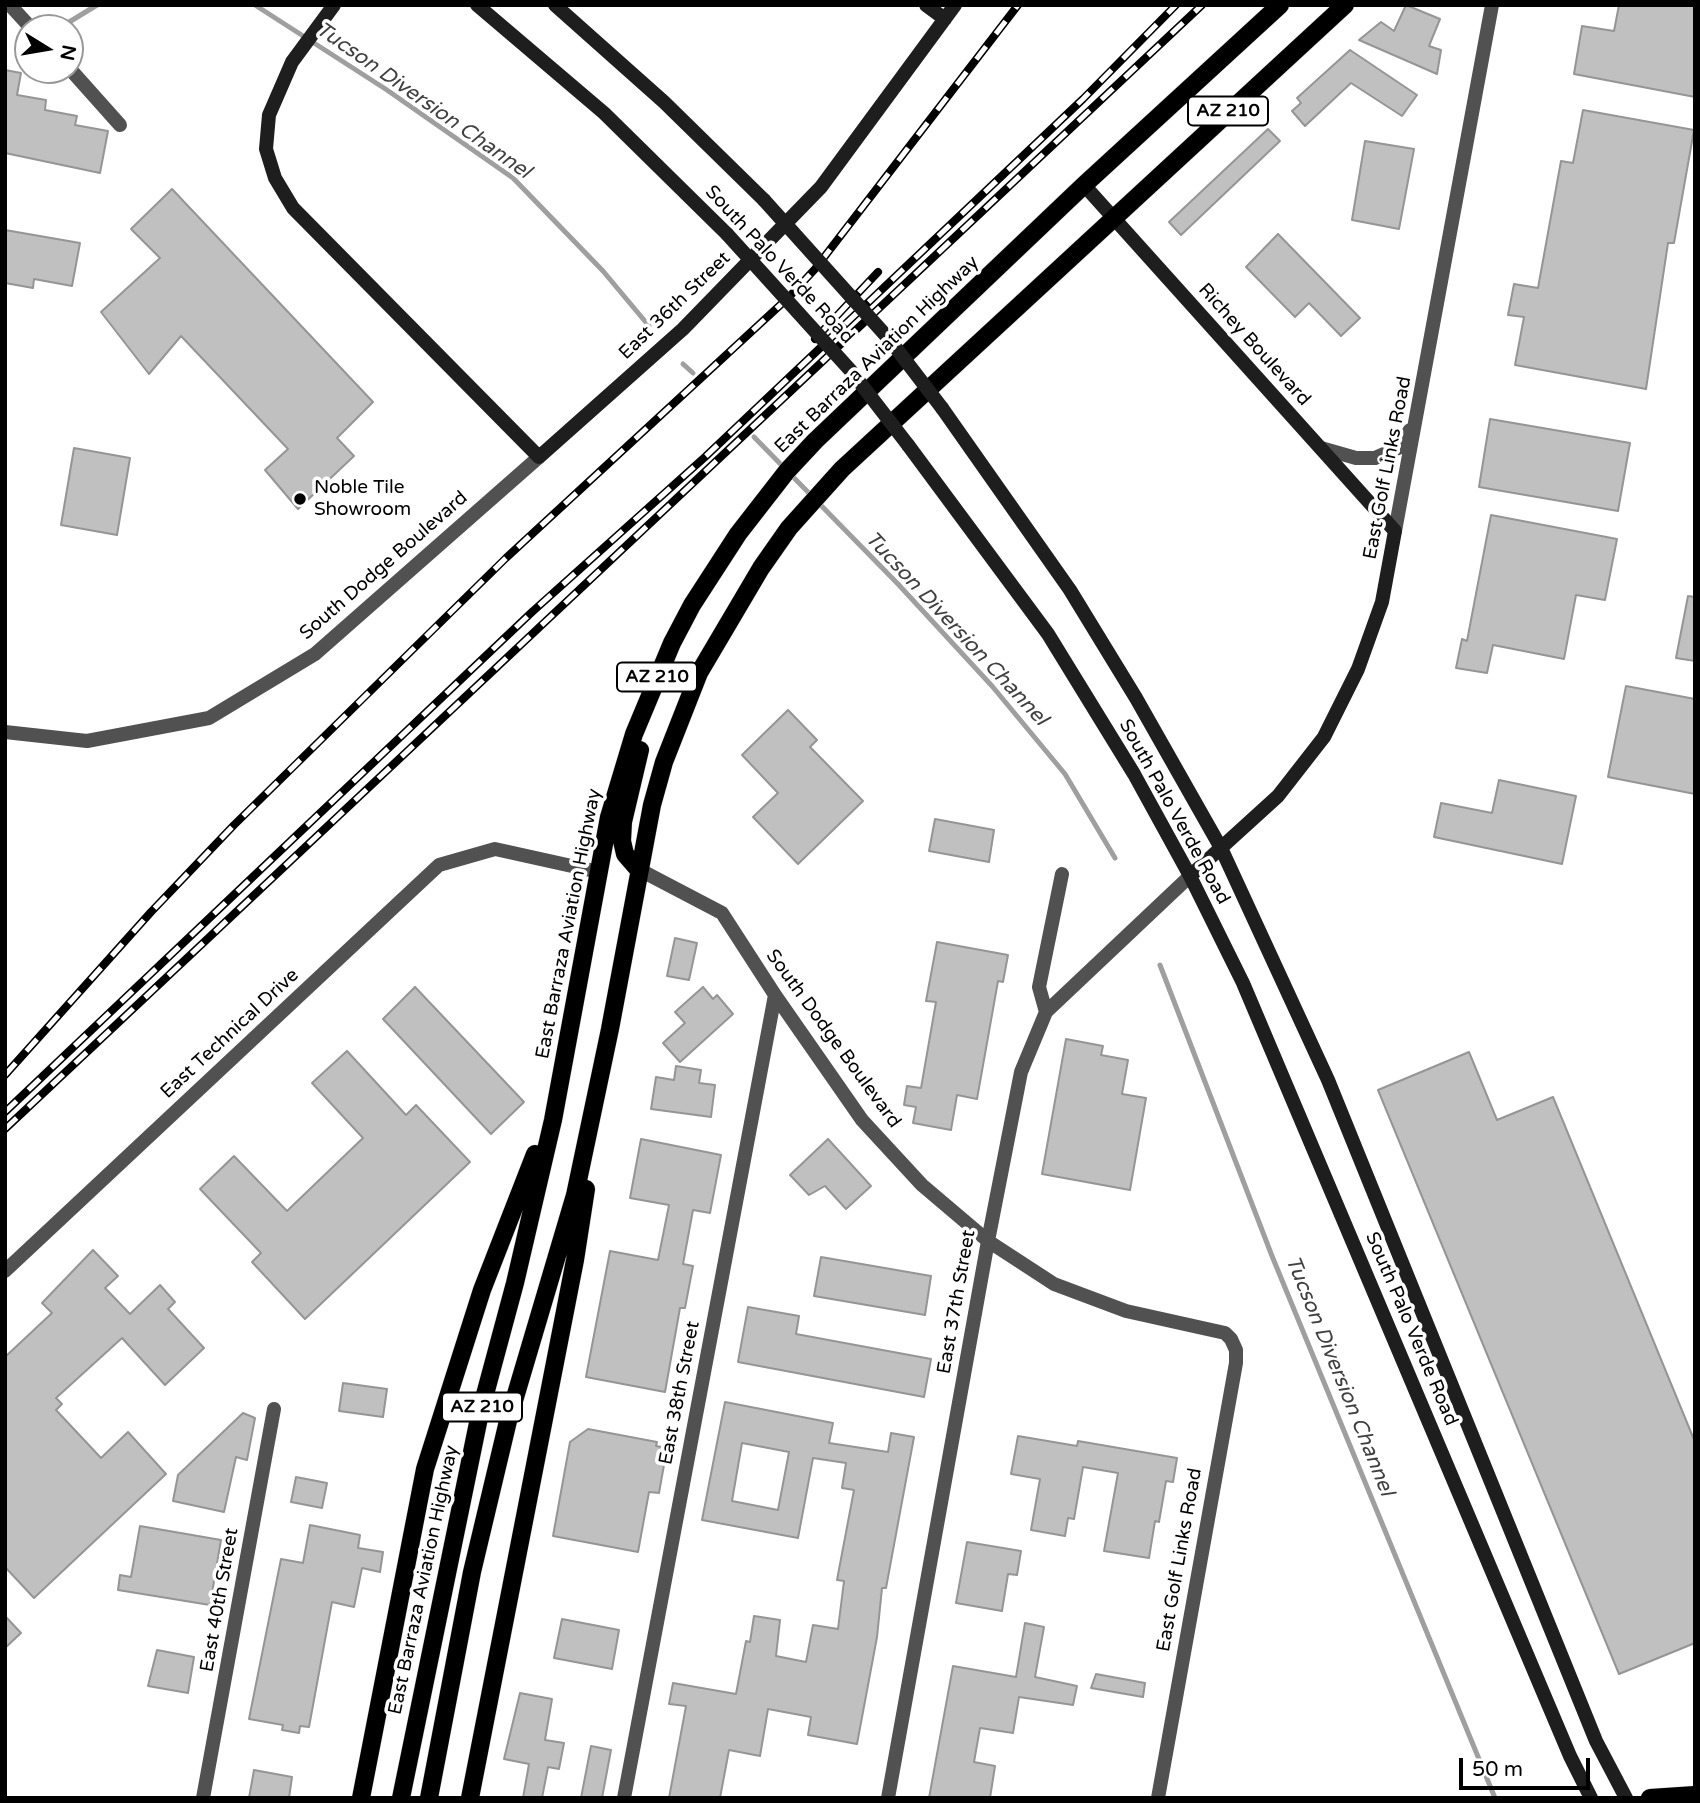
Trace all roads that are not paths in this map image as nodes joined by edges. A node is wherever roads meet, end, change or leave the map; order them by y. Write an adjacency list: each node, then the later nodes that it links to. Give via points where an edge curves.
1 (477, 5): 24 (main road, South Palo Verde Road, bridge, via 604,113 727,234 842,362 1048,634 1135,774)
2 (555, 5): 20 (main road, South Palo Verde Road, bridge, via 764,200 889,339 1070,590)
3 (926, 5): 9 (main road)
4 (955, 5): 9 (main road, East 36th Street)
5 (1280, 5): 12 (main road, East Barraza Aviation Highway / AZ 210)
6 (1345, 5): 13 (main road, AZ 210)
7 (1492, 5): 14 (street, East Golf Links Road)
8 (330, 10): 16 (main road, via 292,62 269,114 266,149 275,178 293,208)
9 (945, 19): 16 (main road, East 36th Street, via 821,187 683,329)
10 (83, 84): 11 (street)
11 (120, 125)
12 (1084, 184): 13 (main road, Richey Boulevard); 18 (main road, East Barraza Aviation Highway / AZ 210, via 815,441)
13 (1112, 216): 15 (main road, Richey Boulevard); 21 (main road, AZ 210, via 842,469 789,528 735,607 699,673 664,762)
14 (1415, 423): 15 (street, via 1398,448 1375,458); 17 (street, East Golf Links Road)
15 (1321, 448): 17 (main road, Richey Boulevard)
16 (538, 457): 19 (street, South Dodge Boulevard, via 315,654 209,718 87,741)
17 (1395, 531): 20 (main road, East Golf Links Road, via 1382,602 1358,669 1324,737 1278,796)
18 (738, 534): 21 (main road, via 680,643 647,727 623,822 625,855); 22 (main road, East Barraza Aviation Highway / AZ 210, via 692,605 652,689 621,776)
19 (5, 733)
20 (1221, 848): 24 (main road, East Golf Links Road); 43 (main road, South Palo Verde Road, via 1328,1080 1596,1741)
21 (638, 869): 25 (street, South Dodge Boulevard, via 722,913); 28 (main road, AZ 210)
22 (599, 872): 27 (main road, East Barraza Aviation Highway / AZ 210); 30 (street, East Technical Drive, via 495,849 439,865)
23 (1062, 874): 26 (street, via 1039,987)
24 (1190, 876): 26 (street, East 37th Street); 42 (main road, South Palo Verde Road, via 1243,983)
25 (775, 995): 29 (street, South Dodge Boulevard, via 862,1120 922,1185); 39 (street, East 38th Street)
26 (1046, 1012): 29 (street, East 37th Street, via 1021,1072)
27 (570, 1018): 35 (main road, via 532,1164 482,1290 425,1469); 36 (main road, East Barraza Aviation Highway / AZ 210, via 553,1119 480,1413)
28 (610, 1029): 37 (main road, AZ 210, via 575,1195 505,1433 472,1572); 38 (main road, via 575,1260)
29 (988, 1241): 31 (street, South Dodge Boulevard, via 1054,1284 1126,1311); 40 (street, East 37th Street)
30 (5, 1271)
31 (1224, 1333): 41 (street, East Golf Links Road, via 1236,1350 1236,1363)
32 (274, 1409): 34 (street, East 40th Street)
33 (1695, 1796): 44 (main road)
34 (203, 1798)
35 (361, 1798)
36 (401, 1798)
37 (429, 1798)
38 (470, 1798)
39 (624, 1798)
40 (888, 1798)
41 (1158, 1798)
42 (1591, 1798)
43 (1626, 1798)
44 (1650, 1798)

